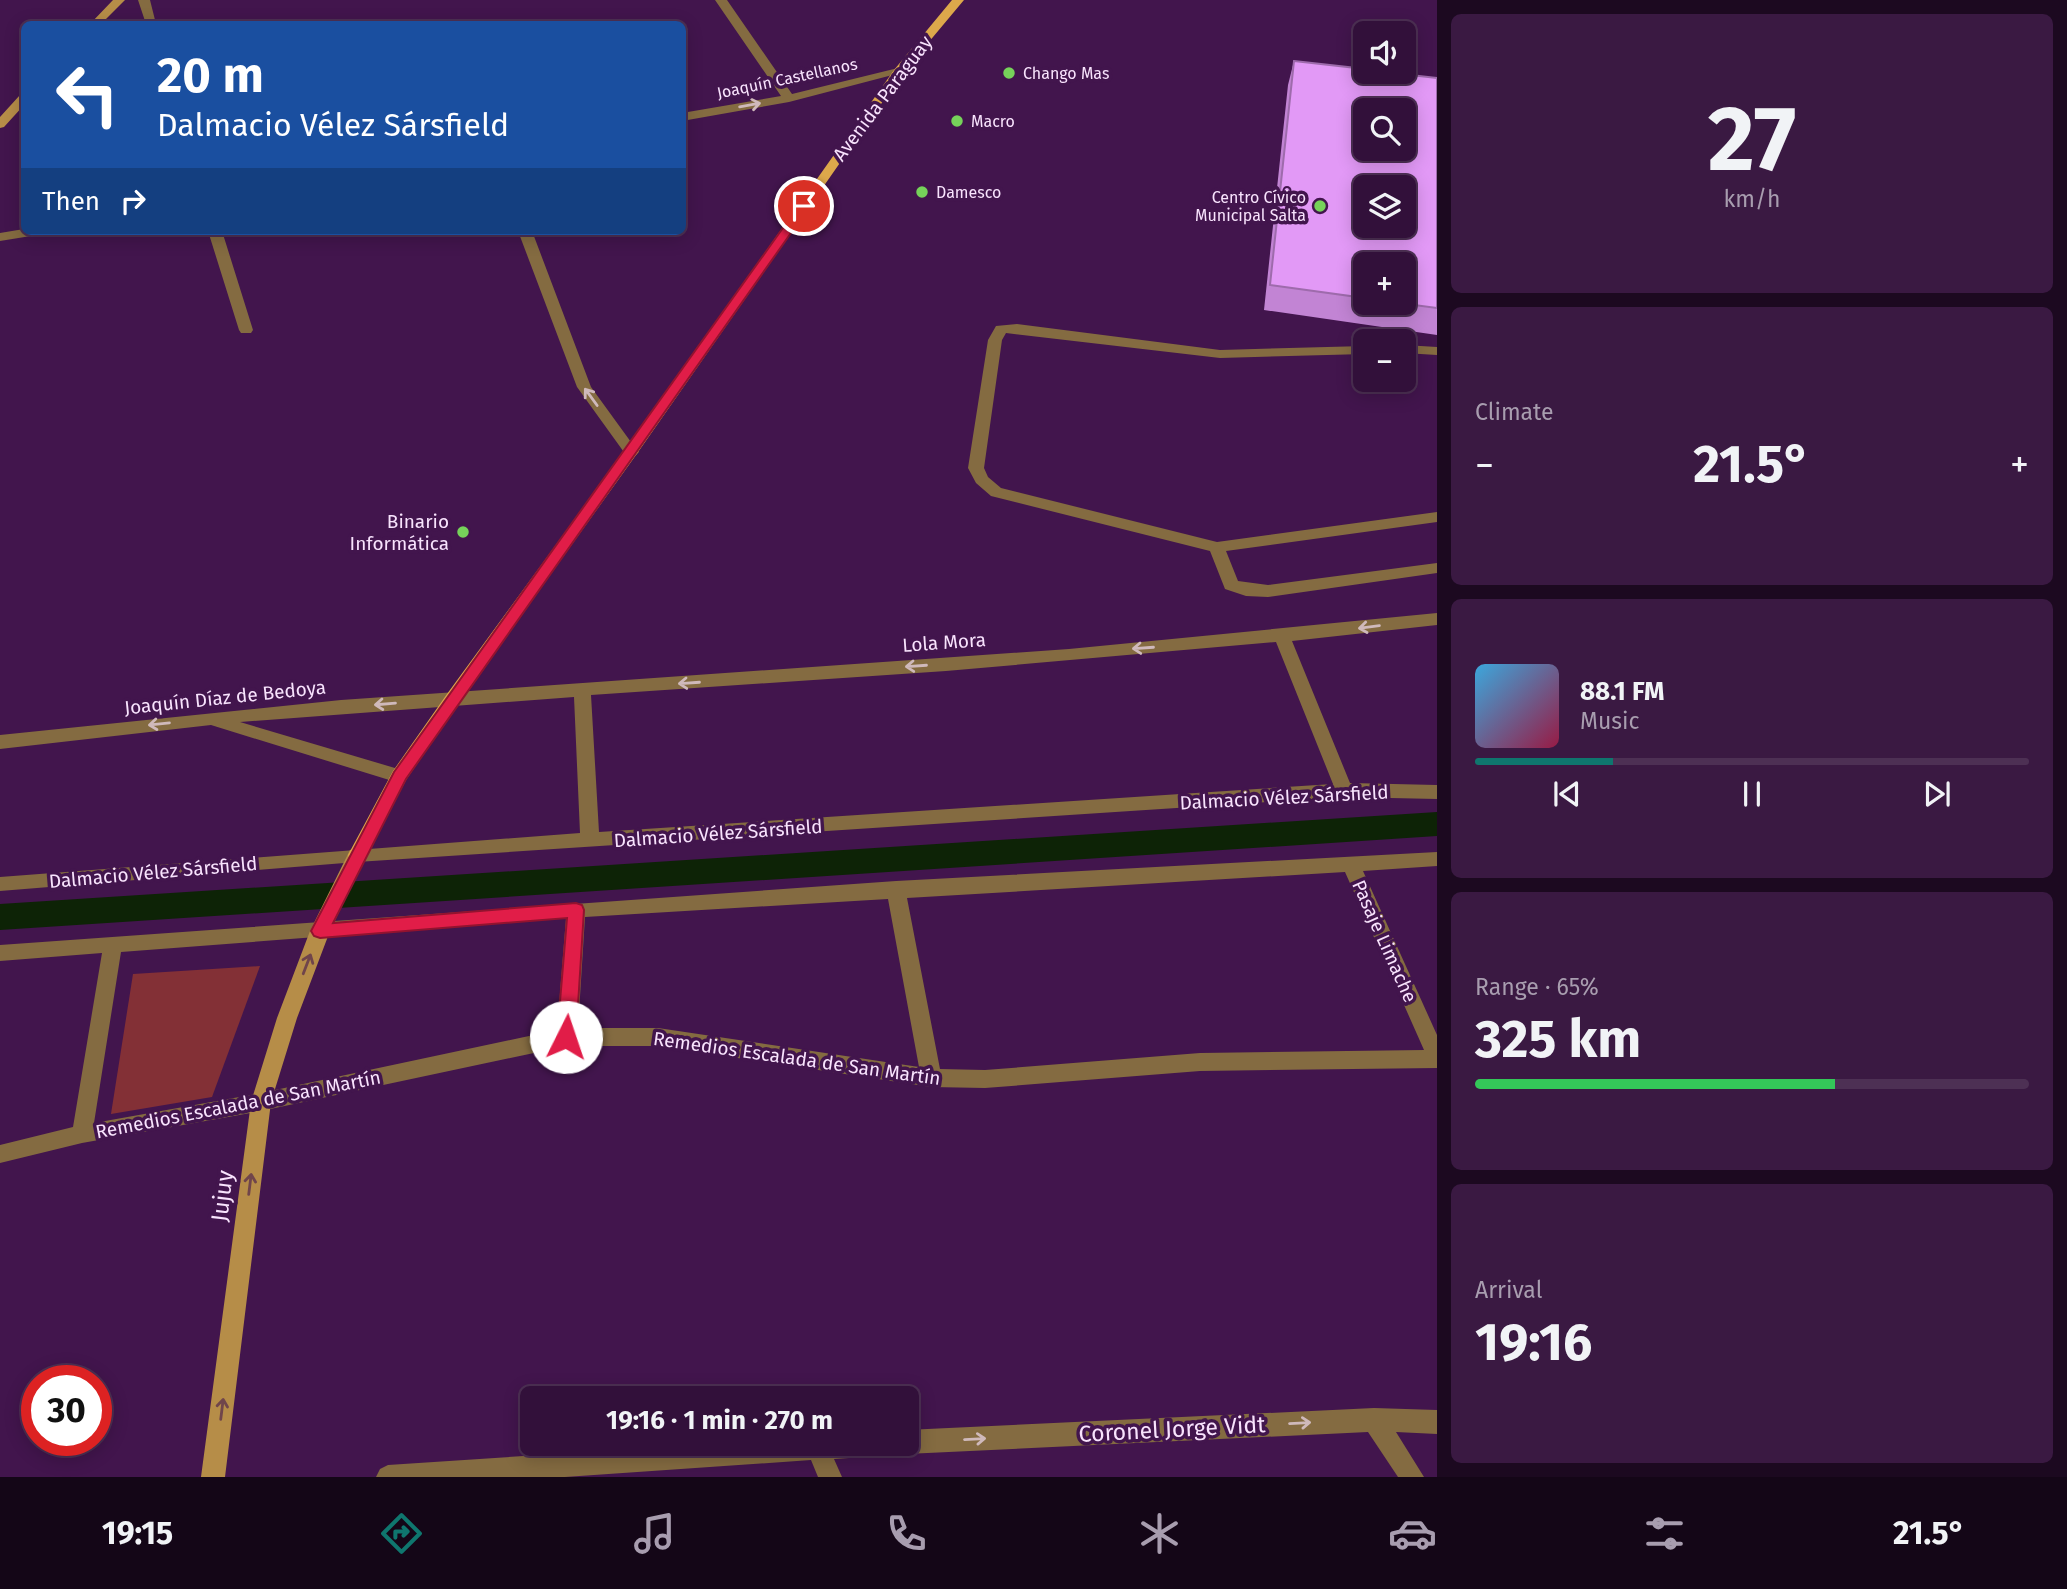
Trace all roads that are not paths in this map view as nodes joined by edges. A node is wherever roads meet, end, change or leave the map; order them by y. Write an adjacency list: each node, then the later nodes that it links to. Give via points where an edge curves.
1 (119, 0): 5 (main road)
2 (144, 0): 6 (street)
3 (721, 0): 8 (street)
4 (958, 1): 7 (main road, Avenida Paraguay)
5 (98, 21)
6 (150, 21)
7 (898, 72): 8 (street, Joaquín Castellanos); 20 (main road, Avenida Paraguay)
8 (789, 98): 10 (street, Joaquín Castellanos, one-way to 8)
9 (21, 101): 11 (main road)
10 (686, 116)
11 (0, 124)
12 (21, 234): 15 (street)
13 (216, 235): 16 (street)
14 (527, 235): 20 (street, one-way to 14, via 584,387)
15 (0, 237)
16 (246, 330)
17 (1353, 350): 22 (street, via 1220,355 1001,329 995,340 977,456 982,480 996,492 1022,500)
18 (1416, 350): 19 (street)
19 (1437, 351)
20 (631, 452): 27 (main road, Avenida Paraguay)
21 (1437, 517): 22 (street)
22 (1217, 547): 23 (street, via 1231,585 1246,590 1268,591)
23 (1437, 568)
24 (1437, 620): 25 (street, Lola Mora, one-way to 25)
25 (1282, 637): 26 (street, Lola Mora, one-way to 26); 31 (street)
26 (582, 692): 27 (street, Lola Mora); 33 (street)
27 (453, 698): 28 (street, Joaquín Díaz de Bedoya, one-way to 28); 30 (main road, Avenida Paraguay)
28 (207, 719): 29 (street, Joaquín Díaz de Bedoya, one-way to 29); 30 (street)
29 (0, 742)
30 (399, 776): 34 (main road, Avenida Paraguay)
31 (1343, 790): 32 (street, Dalmacio Vélez Sársfield); 33 (street, Dalmacio Vélez Sársfield)
32 (1437, 792)
33 (590, 841): 34 (street, Dalmacio Vélez Sársfield)
34 (357, 855): 37 (street, Dalmacio Vélez Sársfield); 40 (main road, Avenida Paraguay)
35 (1437, 859): 36 (street)
36 (1351, 864): 38 (street); 44 (street, Pasaje Limache)
37 (0, 884)
38 (896, 889): 39 (street); 45 (street)
39 (576, 910): 40 (street); 43 (street)
40 (320, 931): 41 (street); 46 (main road, Jujuy, one-way to 40, via 286,1018)
41 (113, 944): 42 (street); 47 (street)
42 (0, 953)
43 (566, 1037): 45 (street, Remedios Escalada de San Martín, via 659,1037); 46 (street, Remedios Escalada de San Martín)
44 (1437, 1058): 45 (street, Remedios Escalada de San Martín, via 1200,1062 985,1079)
45 (931, 1078)
46 (261, 1102): 47 (street, Remedios Escalada de San Martín); 54 (main road, Jujuy, one-way to 46)
47 (82, 1133): 48 (street, Remedios Escalada de San Martín)
48 (0, 1154)
49 (1374, 1420): 50 (street, Coronel Jorge Vidt); 51 (street, Coronel Jorge Vidt, one-way to 49); 57 (street)
50 (1437, 1422)
51 (919, 1441)
52 (688, 1456): 55 (street)
53 (821, 1456): 56 (street)
54 (213, 1477)
55 (388, 1477)
56 (830, 1477)
57 (1412, 1477)

